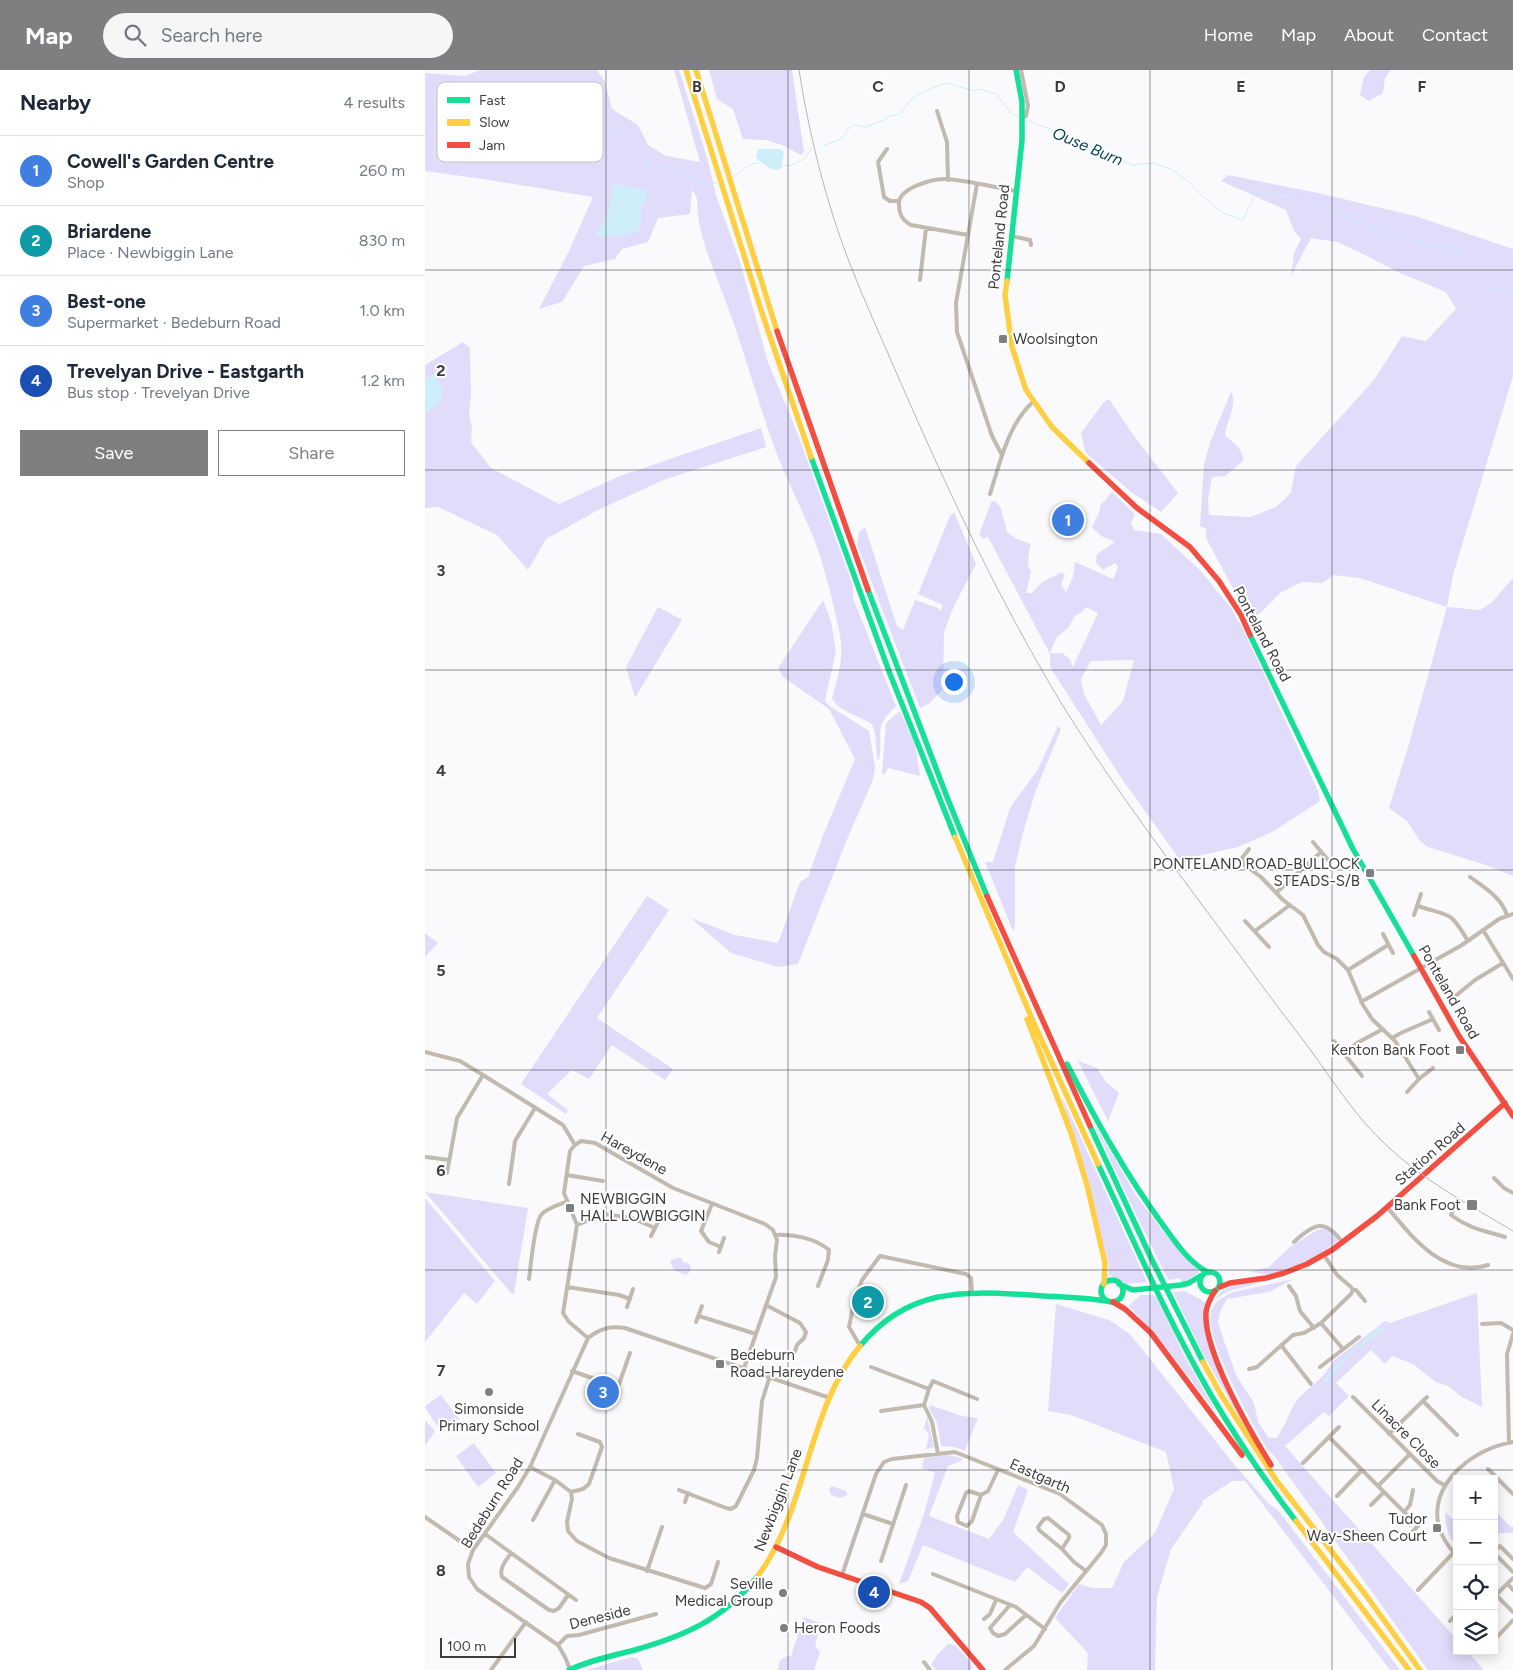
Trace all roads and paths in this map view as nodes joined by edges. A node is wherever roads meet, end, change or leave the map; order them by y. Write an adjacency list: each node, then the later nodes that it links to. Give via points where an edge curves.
1 (686, 70): 50 (main road, via 825,498 906,713)
2 (696, 70): 51 (main road, via 770,310 860,570 947,797 1001,929)
3 (1016, 70): 6 (main road, Ponteland Road)
4 (1021, 70): 6 (street, via 1028,106 1026,116)
5 (937, 111): 8 (street, via 943,121 947,142)
6 (1022, 117): 10 (main road, Ponteland Road)
7 (881, 147): 11 (street, via 886,151 878,162 884,197)
8 (948, 180): 9 (street); 11 (street, via 915,186)
9 (977, 184): 10 (street); 13 (street)
10 (1016, 191): 14 (main road, Ponteland Road)
11 (898, 201): 12 (street, via 905,222)
12 (926, 228): 13 (street); 18 (street)
13 (968, 235): 20 (street, via 956,303 957,332 992,436)
14 (1011, 236): 16 (street); 19 (main road, Ponteland Road, via 1005,295 1012,347)
15 (1035, 238): 16 (street)
16 (1030, 240): 17 (street)
17 (1031, 245)
18 (920, 280)
19 (1033, 402): 20 (street, via 1023,411); 45 (main road, Ponteland Road, via 1068,443 1137,508 1190,547 1219,581 1241,615 1353,849)
20 (1002, 455): 21 (street)
21 (990, 494)
22 (1313, 842): 24 (street)
23 (1249, 849): 26 (street)
24 (1321, 852): 27 (street); 29 (street)
25 (1230, 859): 26 (street)
26 (1242, 859): 29 (street, via 1245,866)
27 (1329, 861)
28 (1470, 877): 35 (street, via 1498,898)
29 (1275, 893): 31 (street)
30 (1421, 894): 32 (street)
31 (1290, 905): 37 (street); 47 (street, via 1303,915 1322,950)
32 (1417, 906): 34 (street); 40 (street, via 1451,916)
33 (1513, 914): 35 (street)
34 (1414, 915)
35 (1507, 915): 38 (street)
36 (1245, 921): 37 (street)
37 (1255, 930): 42 (street)
38 (1483, 930): 40 (street); 44 (street)
39 (1383, 934): 41 (street)
40 (1468, 941): 45 (street)
41 (1389, 945): 43 (street); 47 (street)
42 (1269, 947)
43 (1393, 953)
44 (1503, 963): 48 (street); 52 (street)
45 (1421, 969): 53 (street); 67 (main road, Ponteland Road, via 1462,1040)
46 (1513, 969): 48 (street)
47 (1348, 970): 53 (street)
48 (1509, 972): 49 (street)
49 (1513, 979)
50 (1019, 988): 107 (main road, via 1087,1185 1105,1258); 190 (main road, via 1071,1107 1185,1348 1239,1442)
51 (1030, 990): 98 (main road, via 1122,1166 1183,1252); 183 (main road, via 1103,1155 1191,1339 1252,1445)
52 (1453, 998)
53 (1361, 1002): 56 (street)
54 (1429, 1012): 55 (street)
55 (1433, 1019): 57 (street); 58 (street)
56 (1383, 1029): 58 (street); 61 (street)
57 (1439, 1030)
58 (1392, 1038): 65 (street)
59 (1334, 1041): 61 (street)
60 (425, 1052): 63 (street, via 460,1061)
61 (1345, 1053): 64 (street)
62 (1433, 1068): 65 (street)
63 (483, 1075): 68 (street); 72 (street, via 457,1118)
64 (1363, 1076)
65 (1419, 1079): 66 (street)
66 (1407, 1092)
67 (1505, 1103): 69 (main road, Ponteland Road); 82 (main road, Station Road)
68 (535, 1108): 70 (street, via 563,1125); 77 (street, via 515,1141)
69 (1513, 1116)
70 (575, 1144): 74 (street, via 570,1151); 80 (street, Hareydene, via 581,1141 595,1143 673,1188)
71 (426, 1157): 72 (street)
72 (449, 1160): 73 (street)
73 (447, 1173)
74 (567, 1176): 76 (street); 79 (street, via 563,1193)
75 (1494, 1178): 78 (street)
76 (603, 1181)
77 (509, 1184)
78 (1513, 1193)
79 (566, 1202): 84 (street); 100 (street, via 541,1215)
80 (712, 1204): 88 (street, Hareydene, via 765,1224); 91 (street, via 701,1231 720,1249)
81 (1456, 1204): 87 (street, via 1451,1215 1463,1224)
82 (1387, 1207): 93 (main road, Station Road); 96 (street, via 1414,1239 1432,1254 1465,1268)
83 (659, 1220): 86 (street)
84 (577, 1226): 86 (street, via 604,1214 632,1218); 106 (street)
85 (1492, 1227): 87 (street)
86 (655, 1228): 89 (street)
87 (1491, 1233): 90 (street)
88 (775, 1235): 104 (street, via 791,1234 829,1250); 120 (street, via 776,1277)
89 (651, 1236)
90 (1505, 1237)
91 (724, 1238)
92 (1294, 1242): 93 (street, via 1310,1229 1321,1226 1335,1231)
93 (1343, 1243): 94 (main road, Station Road)
94 (1323, 1255): 101 (main road, Station Road, via 1278,1275); 112 (street)
95 (1488, 1265): 96 (street)
96 (1482, 1267): 97 (street)
97 (1485, 1273)
98 (1205, 1274): 99 (main road); 103 (main road); 111 (main road, via 1200,1283)
99 (1217, 1275): 101 (main road, Station Road); 109 (main road, via 1220,1280)
100 (529, 1279)
101 (1236, 1281): 109 (main road, Station Road)
102 (1119, 1284): 107 (main road, via 1113,1281); 110 (main road); 115 (main road)
103 (1184, 1285): 110 (main road); 111 (main road)
104 (818, 1286)
105 (1289, 1286): 127 (street, via 1297,1296 1300,1311)
106 (567, 1287): 116 (street); 132 (street, via 563,1313)
107 (1103, 1287): 114 (main road); 117 (main road, via 1101,1295)
108 (633, 1289): 116 (street)
109 (1217, 1289): 111 (main road, via 1209,1293); 183 (main road, via 1209,1302 1206,1317 1217,1358 1249,1426)
110 (1133, 1290): 115 (main road)
111 (1203, 1290)
112 (1353, 1290): 118 (street); 125 (street)
113 (972, 1293): 114 (main road, Newbiggin Lane); 133 (main road, Newbiggin Lane, via 938,1296 907,1307 886,1319); 133 (street, via 971,1278 966,1274 879,1256 862,1280 854,1302 849,1328)
114 (1087, 1298): 117 (main road, Newbiggin Lane)
115 (1120, 1298): 119 (main road)
116 (630, 1299): 122 (street)
117 (1106, 1301): 119 (main road)
118 (1365, 1301)
119 (1113, 1302): 190 (main road, via 1129,1310 1163,1349 1276,1502)
120 (766, 1305): 129 (street); 137 (street, via 800,1323 806,1332)
121 (702, 1306): 123 (street)
122 (627, 1307)
123 (699, 1316): 124 (street); 129 (street)
124 (697, 1322)
125 (1321, 1323): 127 (street); 135 (street)
126 (1483, 1324): 128 (street, via 1501,1323)
127 (1314, 1328): 134 (street, via 1293,1335)
128 (1513, 1330)
129 (756, 1334): 140 (street)
130 (1513, 1334): 143 (street, via 1507,1354)
131 (1359, 1337): 135 (street)
132 (588, 1338): 140 (street, via 612,1326 625,1328); 142 (street, Bedeburn Road)
133 (859, 1344): 150 (main road, Newbiggin Lane)
134 (1281, 1345): 141 (street); 146 (street)
135 (1343, 1350): 139 (street)
136 (630, 1353): 142 (street, via 618,1387)
137 (793, 1357)
138 (871, 1367): 147 (street)
139 (1320, 1367)
140 (744, 1368): 145 (street)
141 (1249, 1370)
142 (572, 1371): 164 (street, Bedeburn Road)
143 (1507, 1372): 144 (street); 160 (street)
144 (1513, 1372)
145 (770, 1376): 150 (street); 177 (street, via 761,1401 757,1458 736,1506 726,1508)
146 (1311, 1384)
147 (929, 1389): 151 (street, via 933,1381); 153 (street)
148 (1427, 1396): 152 (street)
149 (1353, 1397): 157 (street, Linacre Close)
150 (830, 1398): 193 (main road, Newbiggin Lane)
151 (977, 1399)
152 (1423, 1401): 157 (street); 158 (street)
153 (924, 1406): 154 (street); 161 (street, via 934,1426)
154 (881, 1411)
155 (1339, 1427): 159 (street)
156 (577, 1434): 175 (street, via 600,1442 602,1447 589,1484)
157 (1389, 1434): 162 (street, Linacre Close)
158 (1457, 1435)
159 (1329, 1437): 163 (street); 167 (street)
160 (1511, 1443): 171 (street, via 1476,1455)
161 (938, 1454): 166 (street, Eastgarth, via 955,1452); 185 (street, Eastgarth, via 884,1462 876,1474)
162 (1410, 1454): 171 (street, Linacre Close); 172 (street)
163 (1303, 1463)
164 (530, 1467): 169 (street); 191 (street, Bedeburn Road)
165 (1488, 1469): 168 (street)
166 (998, 1470): 179 (street, Eastgarth, via 988,1491); 205 (street, Eastgarth, via 1060,1494 1102,1525 1106,1534 1105,1545)
167 (1362, 1470): 172 (street); 180 (street)
168 (1493, 1474): 178 (street)
169 (555, 1480): 175 (street); 187 (street)
170 (906, 1485): 188 (street)
171 (1444, 1485): 197 (street, via 1438,1518 1443,1536)
172 (1378, 1486): 176 (street)
173 (679, 1490): 177 (street)
174 (1413, 1490): 184 (street, via 1410,1505)
175 (571, 1492): 204 (street, via 568,1532 609,1558)
176 (1384, 1492): 182 (street); 184 (street)
177 (688, 1493): 181 (street)
178 (1513, 1494)
179 (981, 1496): 179 (street, Eastgarth, via 969,1491 966,1493 957,1522 967,1526 972,1521)
180 (1337, 1496)
181 (685, 1502)
182 (1371, 1505)
183 (1300, 1512): 239 (main road)
184 (1404, 1512): 192 (street, via 1418,1526)
185 (863, 1514): 188 (street); 208 (street, Eastgarth)
186 (425, 1516): 196 (street)
187 (533, 1520)
188 (893, 1524): 202 (street)
189 (662, 1527): 204 (street)
190 (1303, 1531): 238 (main road)
191 (485, 1534): 196 (street, Bedeburn Road); 198 (street)
192 (1404, 1540)
193 (776, 1547): 208 (main road); 234 (main road, Newbiggin Lane, via 747,1589 725,1610 697,1628 665,1642)
194 (1062, 1548): 194 (street, via 1039,1530 1044,1519 1048,1518 1069,1535); 205 (street)
195 (1498, 1548): 201 (street, via 1500,1546)
196 (473, 1550): 228 (street, Bedeburn Road, via 468,1564 469,1578 477,1589)
197 (1453, 1551)
198 (511, 1553): 214 (street); 214 (street, via 501,1567 502,1577 549,1610 559,1608)
199 (1453, 1556): 211 (street)
200 (1498, 1556): 206 (street)
201 (1513, 1559)
202 (881, 1561)
203 (718, 1562): 204 (street, via 711,1584 705,1588)
204 (647, 1571)
205 (1086, 1571): 229 (street, Eastgarth, via 1060,1603)
206 (1513, 1572)
207 (933, 1574): 217 (street)
208 (842, 1575): 236 (main road, via 930,1608)
209 (1513, 1578): 210 (street)
210 (1507, 1584): 212 (street); 213 (street)
211 (1417, 1590)
212 (1513, 1590)
213 (1498, 1592)
214 (568, 1595): 216 (street)
215 (1498, 1597): 220 (street)
216 (576, 1600)
217 (996, 1600): 218 (street); 225 (street)
218 (1010, 1605): 222 (street); 222 (street, via 990,1628 993,1633 998,1636 1005,1634)
219 (649, 1609): 223 (street, Deneside)
220 (1513, 1612)
221 (656, 1614): 223 (street, Deneside)
222 (1026, 1615): 229 (street)
223 (651, 1616): 231 (street, Deneside, via 567,1636)
224 (1453, 1618): 227 (street)
225 (984, 1619)
226 (1513, 1620): 230 (street)
227 (1450, 1621)
228 (526, 1622): 231 (street, Bedeburn Road); 233 (street)
229 (1045, 1629): 237 (street, Eastgarth, via 1034,1646)
230 (1498, 1634)
231 (558, 1645): 234 (street, Bedeburn Road)
232 (924, 1662): 235 (street)
233 (491, 1670)
234 (569, 1670)
235 (931, 1670)
236 (983, 1670)
237 (1005, 1670)
238 (1409, 1670)
239 (1420, 1670)

